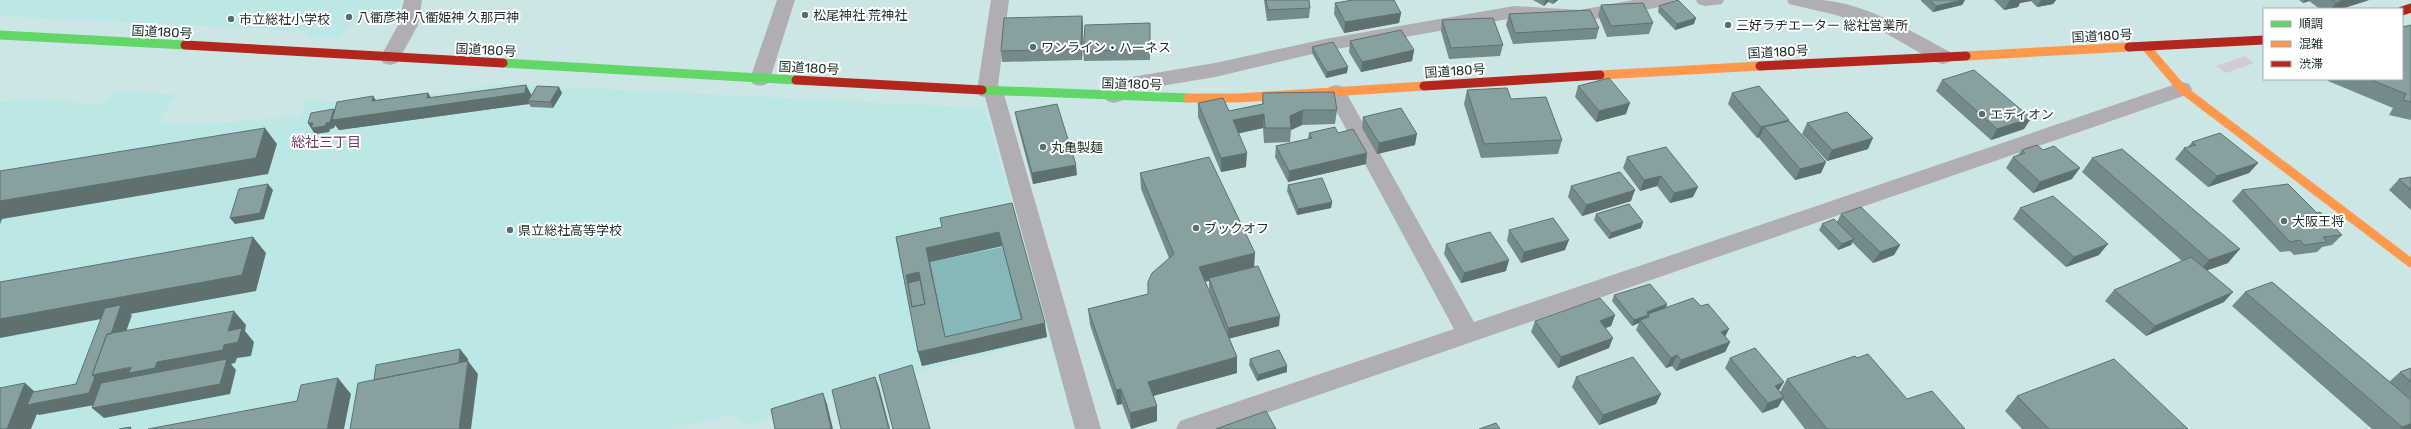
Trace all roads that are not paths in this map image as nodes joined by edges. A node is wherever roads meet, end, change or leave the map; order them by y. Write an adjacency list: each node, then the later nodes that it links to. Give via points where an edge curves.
1 (413, 0): 14 (street, via 408,25)
2 (786, 0): 15 (street)
3 (1000, 0): 17 (street)
4 (1665, 0): 19 (street, via 1580,16 1514,12 1325,45 1215,70 1131,84)
5 (1705, 0): 6 (street)
6 (1715, 0)
7 (1796, 0): 9 (street, via 1841,10)
8 (1858, 0): 9 (street)
9 (1887, 26): 13 (street)
10 (0, 35): 14 (main road, 国道180号)
11 (2263, 40): 12 (main road, 国道180号)
12 (2146, 47): 13 (main road, 国道180号); 16 (main road)
13 (1943, 57): 18 (main road, 国道180号)
14 (390, 58): 15 (main road, 国道180号)
15 (760, 79): 17 (main road, 国道180号)
16 (2182, 89): 20 (main road); 21 (street)
17 (990, 91): 19 (main road, 国道180号); 22 (street)
18 (1336, 92): 19 (main road, 国道180号, via 1238,98); 21 (street)
19 (1114, 96)
20 (2411, 263)
21 (1468, 333): 23 (street)
22 (1088, 429)
23 (1189, 429)

